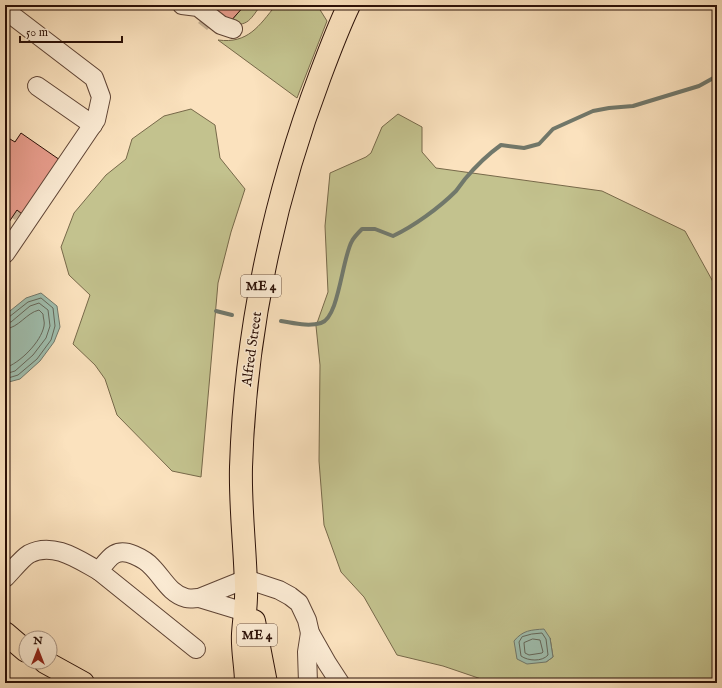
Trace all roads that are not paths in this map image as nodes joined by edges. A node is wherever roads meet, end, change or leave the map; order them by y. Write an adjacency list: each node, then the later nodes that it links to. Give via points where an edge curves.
1 (182, 5): 2 (lane)
2 (202, 7): 5 (lane, via 221,25)
3 (342, 8): 11 (main road, Alfred Street / ME 4, via 300,132 278,210 261,289 245,398 241,468)
4 (5, 10): 7 (lane, via 94,78 101,97)
5 (239, 29)
6 (36, 86): 7 (lane)
7 (93, 125): 8 (lane)
8 (5, 254)
9 (98, 571): 10 (lane, via 72,556 55,550 40,550 29,554); 12 (lane, via 110,557 119,552 128,553 144,560 175,592 186,598); 18 (lane)
10 (5, 578)
11 (246, 583): 12 (lane); 13 (main road, Alfred Street / ME 4); 15 (lane, via 273,588 299,603); 25 (main road, Alfred Street / ME 4)
12 (199, 598): 13 (lane)
13 (245, 612): 16 (main road, Alfred Street / ME 4)
14 (5, 633): 17 (main road)
15 (310, 633): 26 (lane, via 307,652); 27 (lane)
16 (243, 636): 23 (main road); 24 (main road, Alfred Street / ME 4)
17 (18, 644)
18 (196, 649)
19 (58, 669): 22 (main road)
20 (45, 670): 21 (main road)
21 (57, 683)
22 (83, 683)
23 (233, 683)
24 (246, 683)
25 (266, 683)
26 (308, 683)
27 (340, 683)

